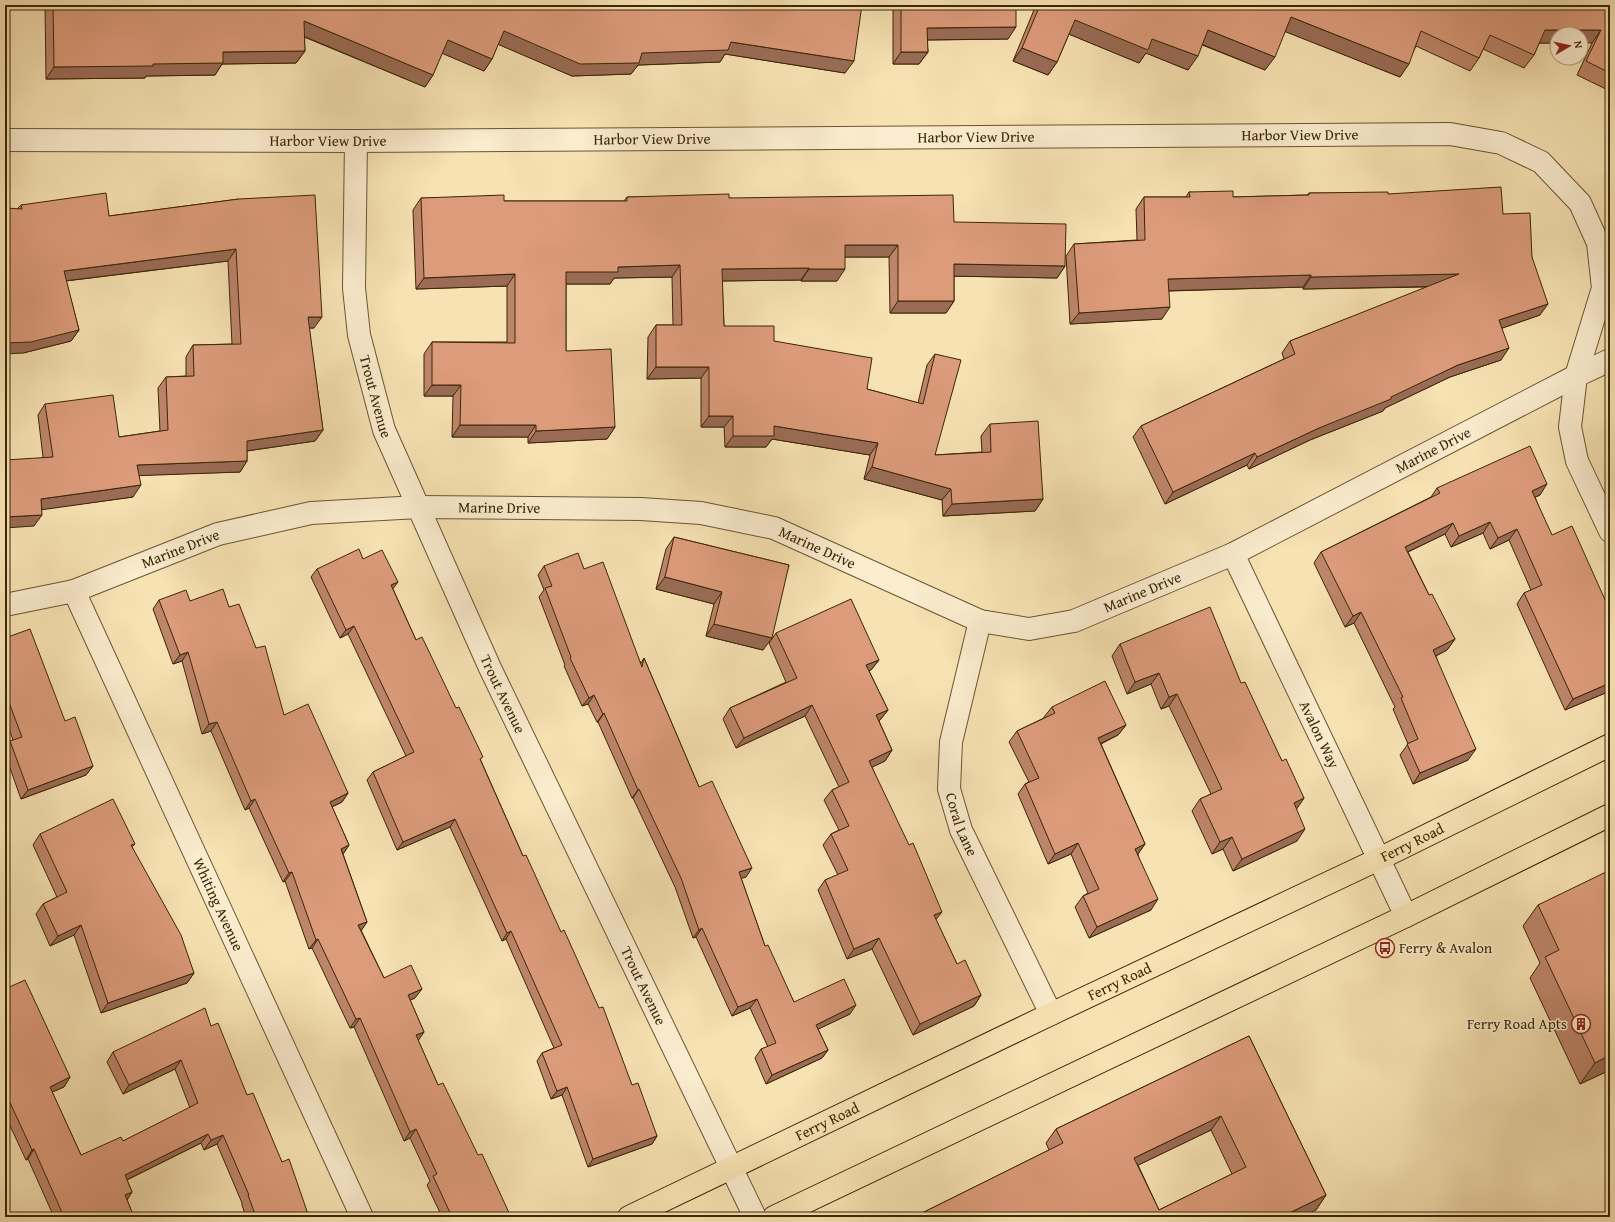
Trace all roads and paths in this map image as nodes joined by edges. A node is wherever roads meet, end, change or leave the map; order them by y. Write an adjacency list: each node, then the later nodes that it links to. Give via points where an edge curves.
1 (5, 140): 2 (street, Harbor View Drive)
2 (356, 141): 4 (street, Harbor View Drive, via 1450,134 1501,143 1541,162 1546,167 1580,203 1598,243 1603,288); 5 (street, Trout Avenue, via 354,288 359,335 384,430)
3 (1610, 360): 4 (street, Marine Drive)
4 (1576, 376): 6 (street, Harbor View Drive, via 1570,427 1577,461); 7 (street, Marine Drive)
5 (418, 508): 8 (street, Marine Drive, via 311,513 218,534); 10 (street, Marine Drive, via 641,509 716,516 774,528); 16 (street, Trout Avenue, via 490,668)
6 (1610, 531)
7 (1233, 554): 10 (street, Marine Drive, via 1074,621 1029,629); 13 (street, Avalon Way)
8 (74, 592): 9 (street, Marine Drive); 17 (street, Whiting Avenue)
9 (5, 605)
10 (980, 621): 15 (street, Coral Lane, via 951,742 949,788 961,830)
11 (1610, 746): 13 (main road, Ferry Road)
12 (1610, 815): 14 (main road)
13 (1379, 859): 14 (street, Avalon Way); 15 (main road, Ferry Road)
14 (1406, 916): 20 (main road)
15 (1051, 1014): 16 (main road, Ferry Road)
16 (731, 1168): 18 (main road, Ferry Road); 19 (street, Trout Avenue)
17 (362, 1217)
18 (629, 1217)
19 (755, 1217)
20 (774, 1217)

